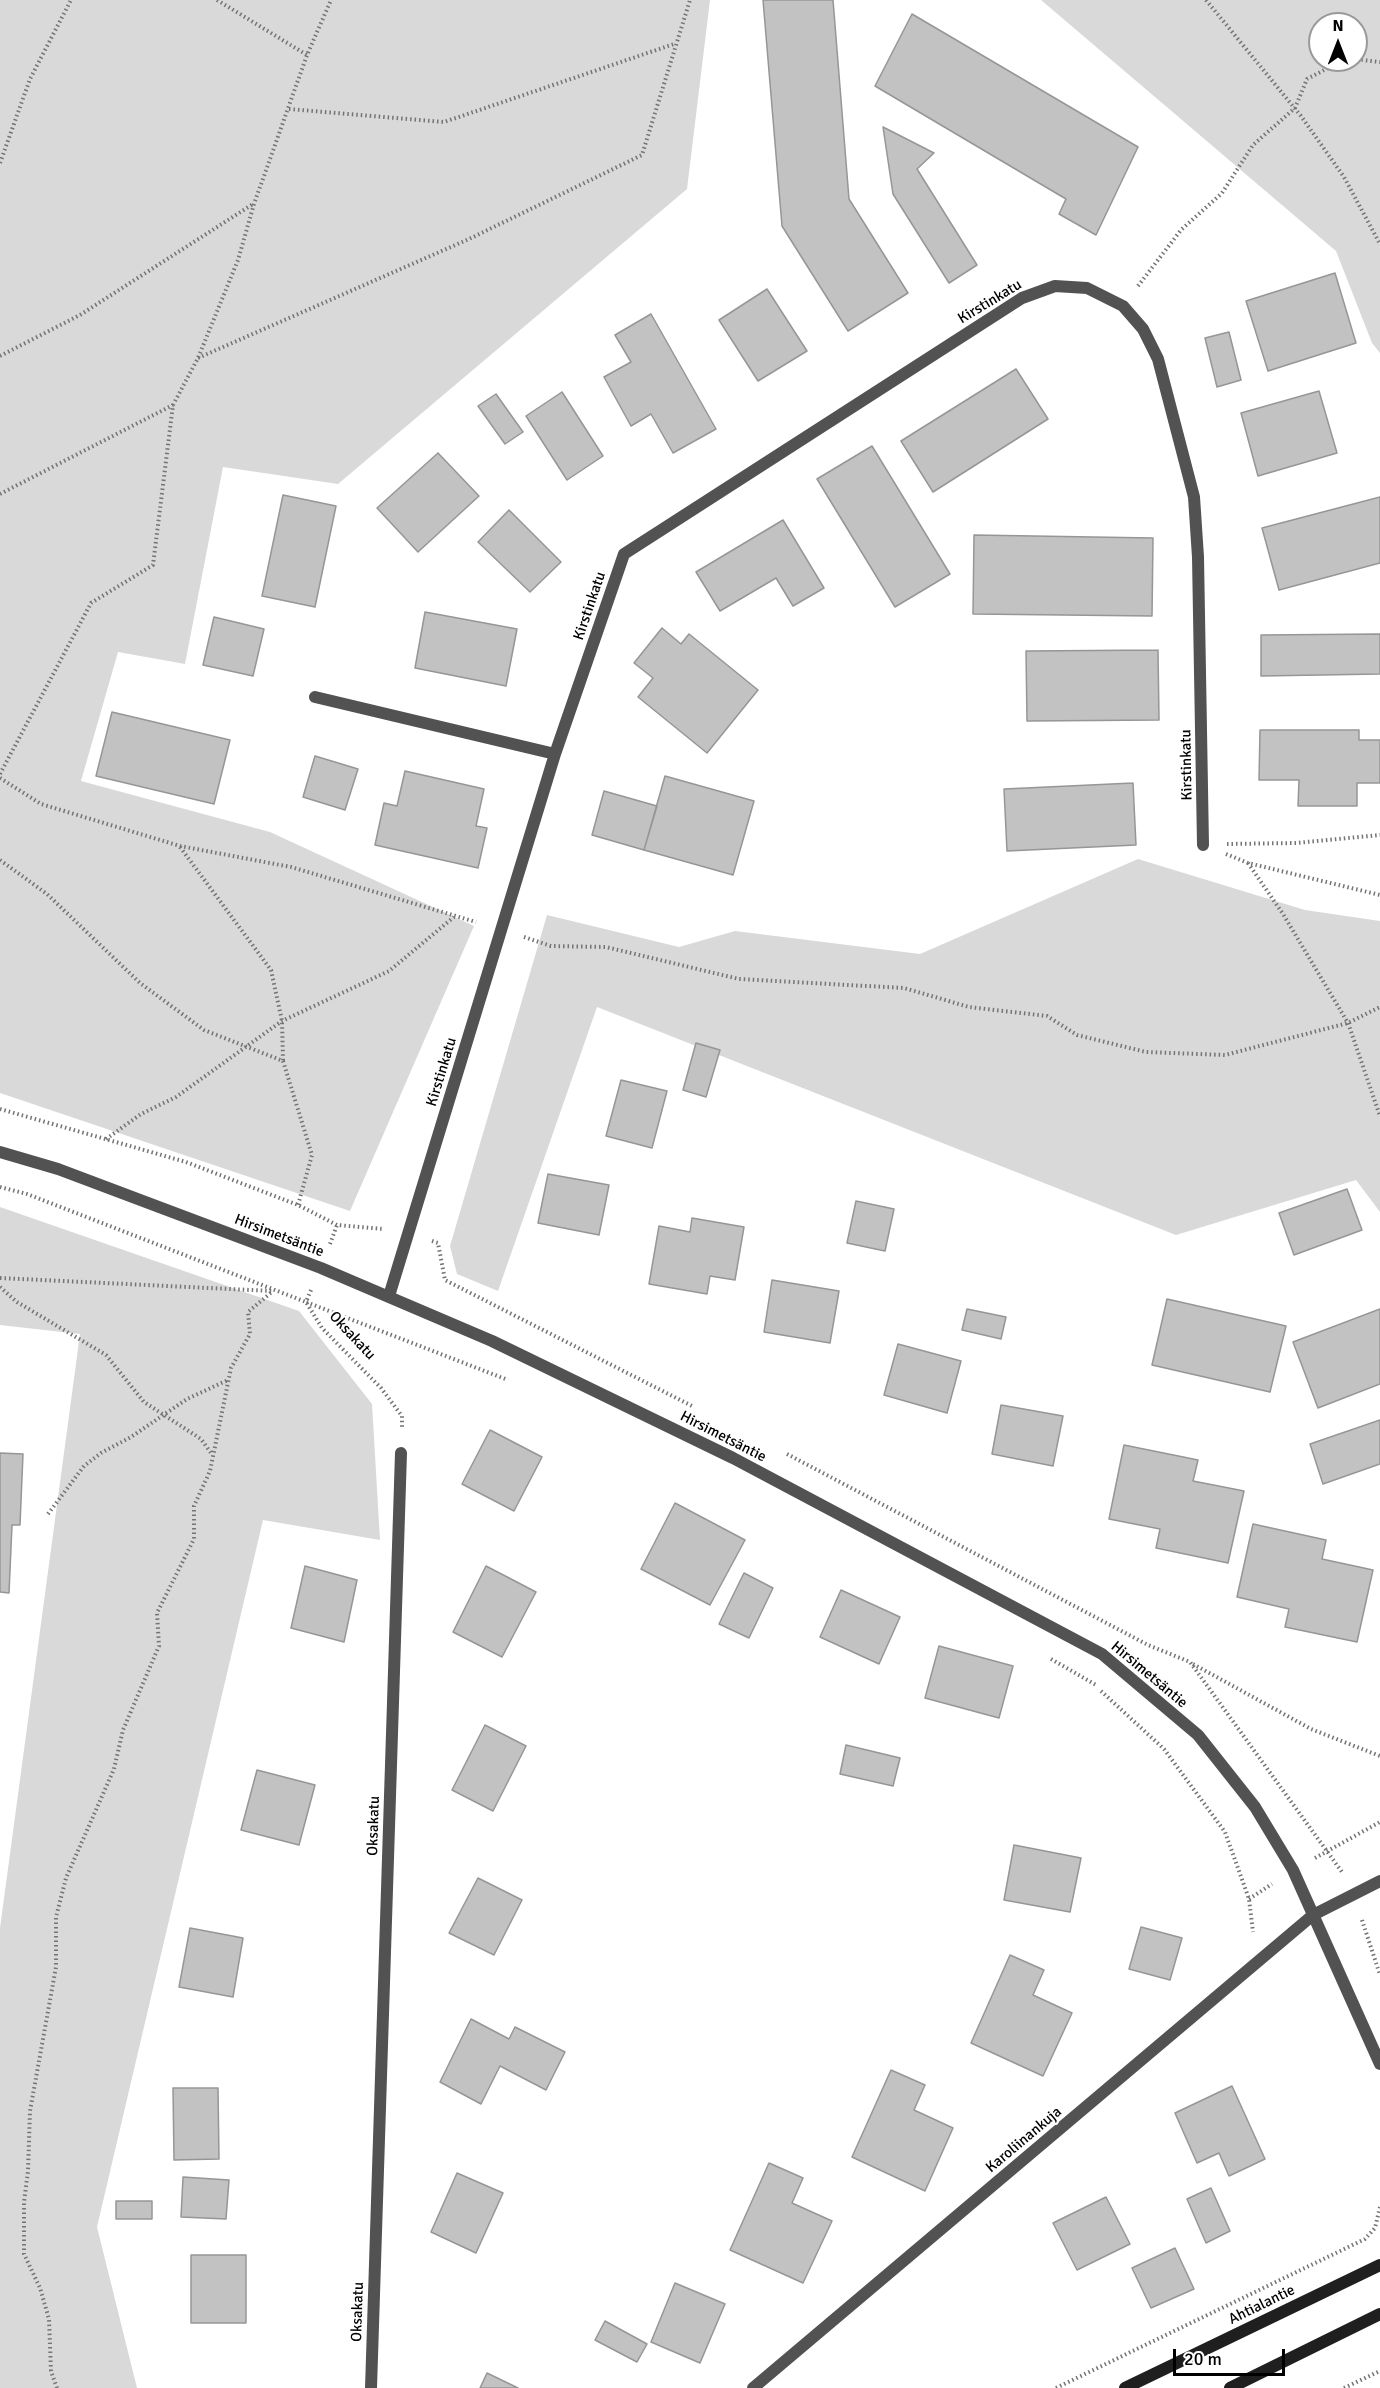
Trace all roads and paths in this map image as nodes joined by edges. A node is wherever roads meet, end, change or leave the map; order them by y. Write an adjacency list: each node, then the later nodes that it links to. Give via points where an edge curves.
1 (71, 0): 11 (path, via 30,79)
2 (217, 0): 7 (path)
3 (331, 0): 7 (path)
4 (690, 0): 6 (path)
5 (1206, 0): 9 (path)
6 (675, 44): 10 (path, via 444,122); 16 (path, via 642,155 469,239)
7 (307, 55): 10 (path)
8 (1380, 62): 9 (path, via 1362,60 1332,66 1307,79)
9 (1295, 108): 13 (path, via 1344,177); 14 (path, via 1253,145 1222,193 1181,230)
10 (289, 109): 12 (path)
11 (0, 163)
12 (254, 204): 15 (path, via 80,315); 16 (path, via 238,260)
13 (1380, 244)
14 (1123, 306): 20 (street, Kirstinkatu, via 1087,288 1055,286 1022,298 624,554); 23 (street, Kirstinkatu, via 1143,329 1158,359 1194,497)
15 (0, 356)
16 (198, 358): 17 (path)
17 (173, 405): 18 (path); 21 (path, via 153,566 91,603)
18 (0, 494)
19 (315, 697): 20 (street)
20 (555, 754): 29 (street, Kirstinkatu)
21 (0, 776): 24 (path, via 41,804)
22 (1380, 835): 23 (path, via 1296,843)
23 (1203, 845): 26 (path)
24 (180, 846): 28 (path, via 291,867); 31 (path, via 271,970)
25 (0, 860): 33 (path, via 47,894 140,983 204,1030)
26 (1248, 863): 27 (path); 32 (path)
27 (1380, 895)
28 (455, 916): 29 (path); 31 (path, via 389,971)
29 (501, 930): 32 (path, via 551,946 606,947 739,980 904,988 969,1007 1047,1016 1077,1035 1146,1052 1225,1055); 45 (street, Kirstinkatu)
30 (1380, 1007): 32 (path)
31 (282, 1022): 33 (path); 34 (path)
32 (1348, 1023): 35 (path)
33 (245, 1046): 34 (path); 36 (path, via 176,1097 141,1114)
34 (284, 1061): 39 (path, via 312,1155)
35 (1380, 1116)
36 (106, 1139)
37 (0, 1152): 41 (street, Hirsimetsäntie, via 58,1169)
38 (0, 1187): 44 (path)
39 (298, 1205)
40 (337, 1225): 41 (path)
41 (321, 1268): 45 (street, Hirsimetsäntie); 46 (path)
42 (0, 1278): 44 (path)
43 (0, 1287): 49 (path, via 17,1302 106,1355 144,1402)
44 (276, 1291): 46 (path); 47 (path, via 248,1312 250,1334)
45 (389, 1296): 57 (street, Hirsimetsäntie, via 733,1458 1102,1654 1198,1735 1255,1807 1293,1870)
46 (306, 1302): 48 (path); 50 (path, Oksakatu, via 321,1328 381,1388 402,1416)
47 (228, 1380): 49 (path); 51 (path)
48 (514, 1382)
49 (163, 1414): 51 (path, via 201,1439); 52 (path, via 84,1466)
50 (401, 1453): 65 (street, Oksakatu)
51 (212, 1454): 64 (path, via 210,1471 194,1506 194,1539 157,1613 159,1646 123,1730 114,1769 66,1878 56,1917 56,1967 30,2111 24,2254 40,2288 48,2319 51,2371)
52 (48, 1514)
53 (1044, 1655): 58 (path, via 1095,1685 1164,1749 1225,1832 1249,1899)
54 (1190, 1662): 55 (path, via 1311,1729)
55 (1380, 1756)
56 (1380, 1881): 57 (street)
57 (1313, 1915): 58 (street, Karoliinankuja); 59 (street, Hirsimetsäntie)
58 (1256, 1964): 66 (street, Karoliinankuja)
59 (1380, 2064)
60 (1380, 2207): 67 (path, via 1375,2228 1365,2240)
61 (1380, 2265): 68 (main road, Ahtialantie)
62 (1380, 2314): 69 (main road)
63 (1380, 2371): 70 (path)
64 (57, 2388)
65 (371, 2388)
66 (753, 2388)
67 (1056, 2388)
68 (1125, 2388)
69 (1230, 2388)
70 (1344, 2388)

